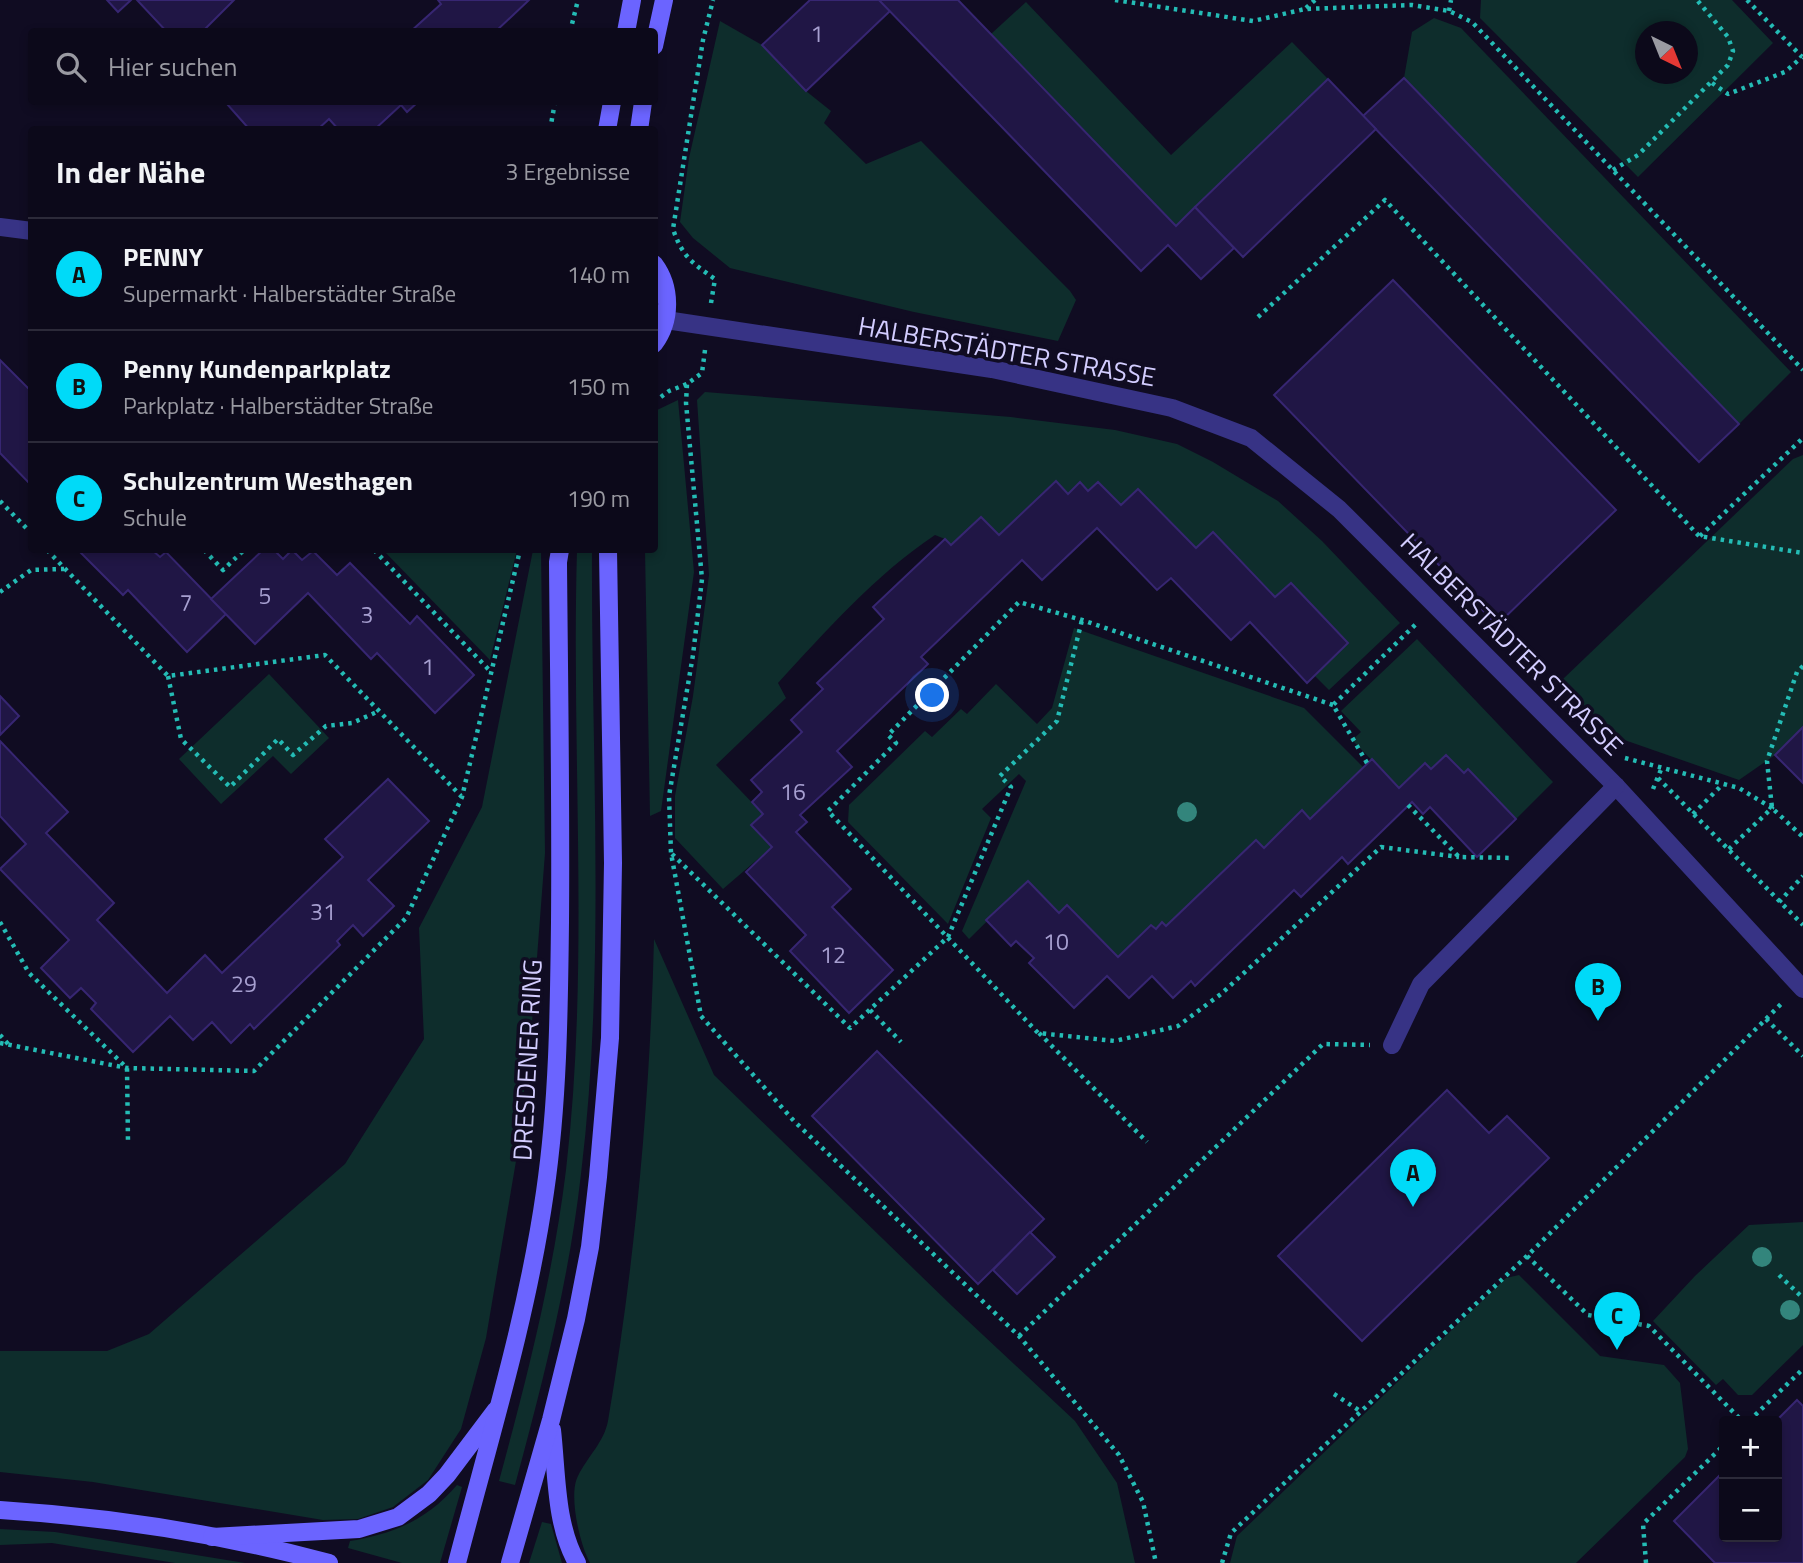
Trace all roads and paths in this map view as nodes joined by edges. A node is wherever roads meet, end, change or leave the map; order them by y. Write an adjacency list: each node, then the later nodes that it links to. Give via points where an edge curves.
1 (578, 0): 12 (path)
2 (632, 0): 13 (street)
3 (664, 0): 14 (street)
4 (713, 0): 29 (path, via 673,229 680,249 715,279)
5 (1115, 0): 10 (path, via 1253,20)
6 (1315, 0): 10 (path)
7 (1451, 0): 11 (path)
8 (1697, 0): 16 (path, via 1728,37 1733,51 1728,65)
9 (1747, 0): 15 (path)
10 (1306, 9): 11 (path, via 1412,5)
11 (1449, 11): 23 (path, via 1472,22)
12 (571, 28)
13 (627, 28)
14 (658, 28)
15 (1802, 58): 16 (path, via 1785,72 1728,94)
16 (1712, 83): 23 (path, via 1638,155)
17 (554, 105): 20 (path)
18 (611, 105): 21 (street)
19 (643, 105): 22 (street)
20 (551, 126)
21 (608, 126)
22 (640, 126)
23 (1613, 170): 31 (path)
24 (0, 227): 25 (street)
25 (28, 230)
26 (658, 272): 28 (street, via 668,302)
27 (1258, 317): 37 (path, via 1385,200)
28 (666, 320): 29 (street, HALBERSTÄDTER STRASSE); 30 (street)
29 (708, 327): 32 (path, via 702,373); 48 (street, HALBERSTÄDTER STRASSE, via 992,369 1208,420 1251,438 1294,470)
30 (658, 336)
31 (1803, 370)
32 (687, 384): 33 (path); 66 (path, via 702,579 669,796)
33 (658, 399)
34 (1803, 438): 37 (path)
35 (0, 501): 36 (path)
36 (28, 530)
37 (1699, 537): 45 (path)
38 (50, 553): 46 (path)
39 (207, 553): 40 (path, via 223,570)
40 (241, 553)
41 (377, 553): 51 (path)
42 (519, 553): 51 (path)
43 (559, 553): 93 (street, DRESDENER RING, via 560,904 555,1098 533,1271)
44 (608, 553): 97 (street, via 613,863 610,1038 590,1247)
45 (1803, 553)
46 (65, 569): 47 (path, via 31,570); 52 (path)
47 (0, 592)
48 (1435, 605): 53 (path); 55 (street, HALBERSTÄDTER STRASSE)
49 (1082, 620): 53 (path); 73 (path, via 1057,721 1000,776 1011,787); 73 (path, via 1018,601 888,734 896,743 828,811)
50 (1803, 666): 62 (path, via 1767,761)
51 (492, 673): 60 (path)
52 (168, 676): 54 (path, via 325,655); 54 (path, via 181,739 230,787 278,740 293,755 326,726 352,723)
53 (1333, 705): 56 (path)
54 (379, 711): 60 (path)
55 (1575, 745): 58 (path); 59 (street, HALBERSTÄDTER STRASSE)
56 (1367, 763)
57 (1658, 778): 63 (path)
58 (1723, 784): 62 (path); 63 (path)
59 (1616, 786): 68 (street, HALBERSTÄDTER STRASSE); 74 (street, HALBERSTÄDTER STRASSE)
60 (462, 797): 84 (path, via 406,918 254,1071)
61 (1408, 805): 67 (path)
62 (1772, 808): 64 (path); 65 (path)
63 (1693, 814): 65 (path)
64 (1803, 837)
65 (1728, 849): 70 (path)
66 (671, 853): 75 (path, via 850,1028); 90 (path, via 701,1016 794,1121)
67 (1459, 857): 68 (path, via 1520,858); 77 (path, via 1381,847 1221,994 1178,1026 1115,1041)
68 (1534, 871): 82 (street, HALBERSTÄDTER STRASSE, via 1421,984)
69 (1803, 876): 70 (path)
70 (1779, 902): 72 (path)
71 (0, 922): 84 (path, via 29,974)
72 (1803, 925)
73 (948, 937): 75 (path); 77 (path)
74 (1801, 987): 76 (path)
75 (870, 1010): 79 (path)
76 (1766, 1019): 83 (path); 87 (path)
77 (1038, 1033): 85 (path)
78 (0, 1035): 81 (path)
79 (901, 1042)
80 (0, 1043): 81 (path)
81 (10, 1045): 84 (path)
82 (1392, 1045): 90 (path, via 1323,1044)
83 (1803, 1056)
84 (127, 1068): 86 (path)
85 (1147, 1142)
86 (128, 1143)
87 (1527, 1255): 94 (path); 95 (path, via 1588,1315 1649,1326)
88 (1779, 1275): 89 (path)
89 (1803, 1298)
90 (1019, 1336): 105 (path, via 1119,1455 1143,1502)
91 (1803, 1369): 96 (path)
92 (1335, 1394): 94 (path)
93 (502, 1401): 100 (street, via 447,1475 398,1517 359,1529); 102 (street, DRESDENER RING)
94 (1360, 1411): 106 (path, via 1231,1533)
95 (1737, 1416)
96 (1754, 1416)
97 (551, 1420): 103 (street); 104 (street, via 562,1522)
98 (1719, 1450): 107 (path, via 1643,1524)
99 (0, 1510): 100 (street)
100 (212, 1537): 101 (street)
101 (329, 1563)
102 (457, 1563)
103 (510, 1563)
104 (577, 1563)
105 (1156, 1563)
106 (1223, 1563)
107 (1646, 1563)

